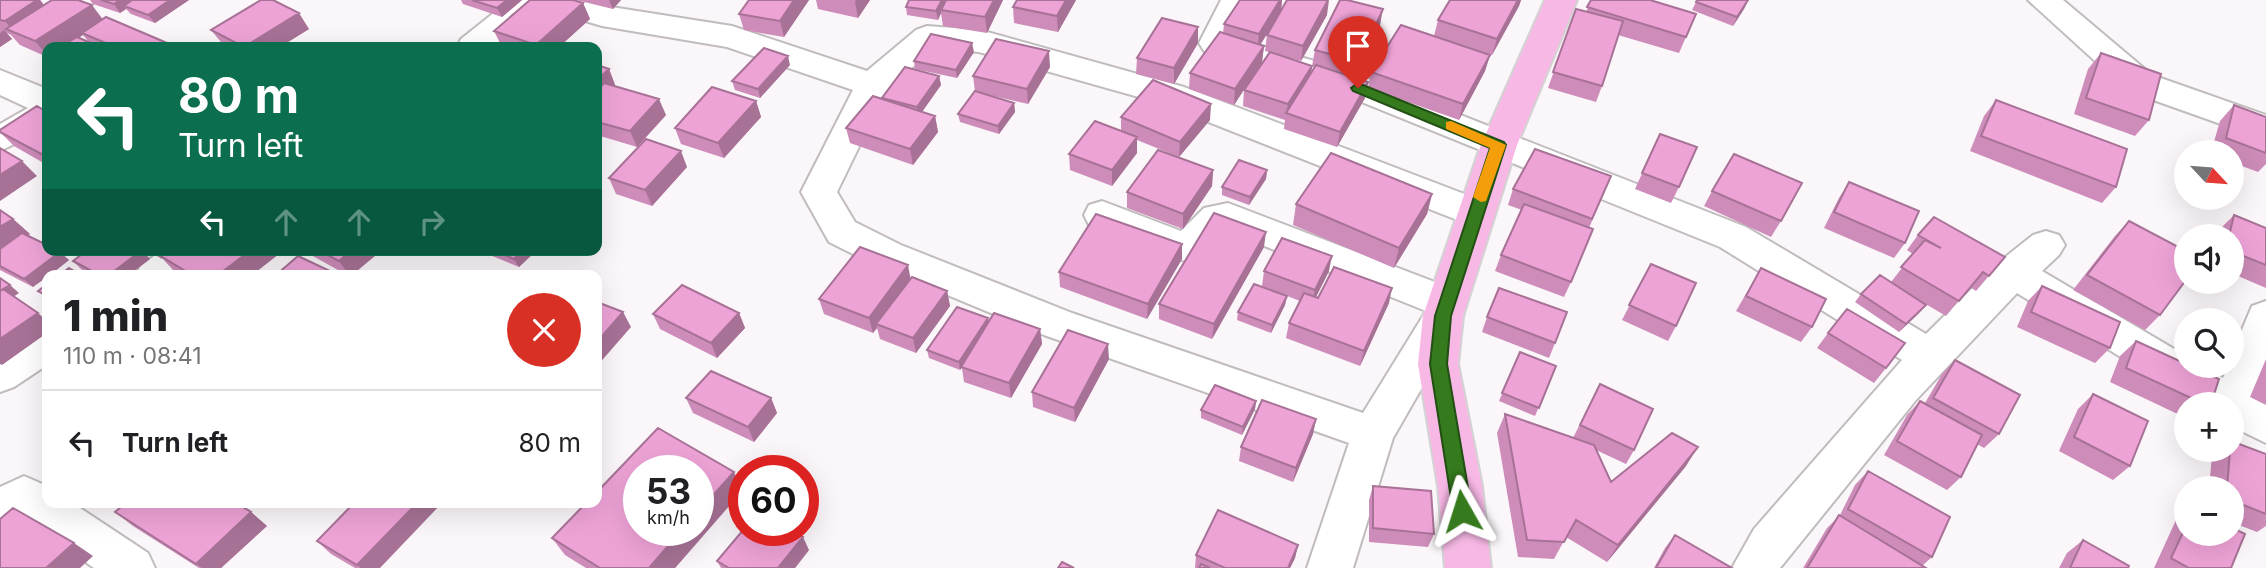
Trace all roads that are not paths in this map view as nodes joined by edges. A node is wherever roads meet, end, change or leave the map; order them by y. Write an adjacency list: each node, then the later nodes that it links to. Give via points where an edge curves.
1 (530, 0): 6 (street)
2 (550, 0): 8 (street, via 602,16 733,37)
3 (1237, 0): 13 (street, via 1215,43 1334,78)
4 (1561, 0): 13 (main road)
5 (2042, 0): 11 (street, via 2140,83)
6 (478, 42)
7 (0, 81): 9 (street)
8 (872, 85): 14 (street, via 927,37 980,41 1172,96); 27 (street, via 819,192 842,232 1058,324)
9 (42, 101)
10 (42, 116): 12 (street)
11 (2266, 128)
12 (0, 139)
13 (1499, 145): 14 (main road); 23 (street, via 1733,237)
14 (1475, 213): 20 (main road)
15 (1102, 215): 20 (street, via 1187,248 1217,218 1228,217)
16 (2046, 245): 19 (street)
17 (183, 256): 18 (street)
18 (162, 270)
19 (2014, 272): 23 (street); 25 (street)
20 (1445, 309): 27 (street); 33 (main road, via 1438,364 1460,486)
21 (2266, 317): 26 (street)
22 (42, 348): 24 (street)
23 (1932, 358): 34 (street, via 1770,543)
24 (0, 375)
25 (2211, 392)
26 (2244, 396)
27 (1373, 434): 32 (street)
28 (42, 507): 30 (street, via 24,495)
29 (43, 508): 31 (street)
30 (0, 511)
31 (132, 568)
32 (1330, 568)
33 (1468, 568)
34 (1755, 568)

